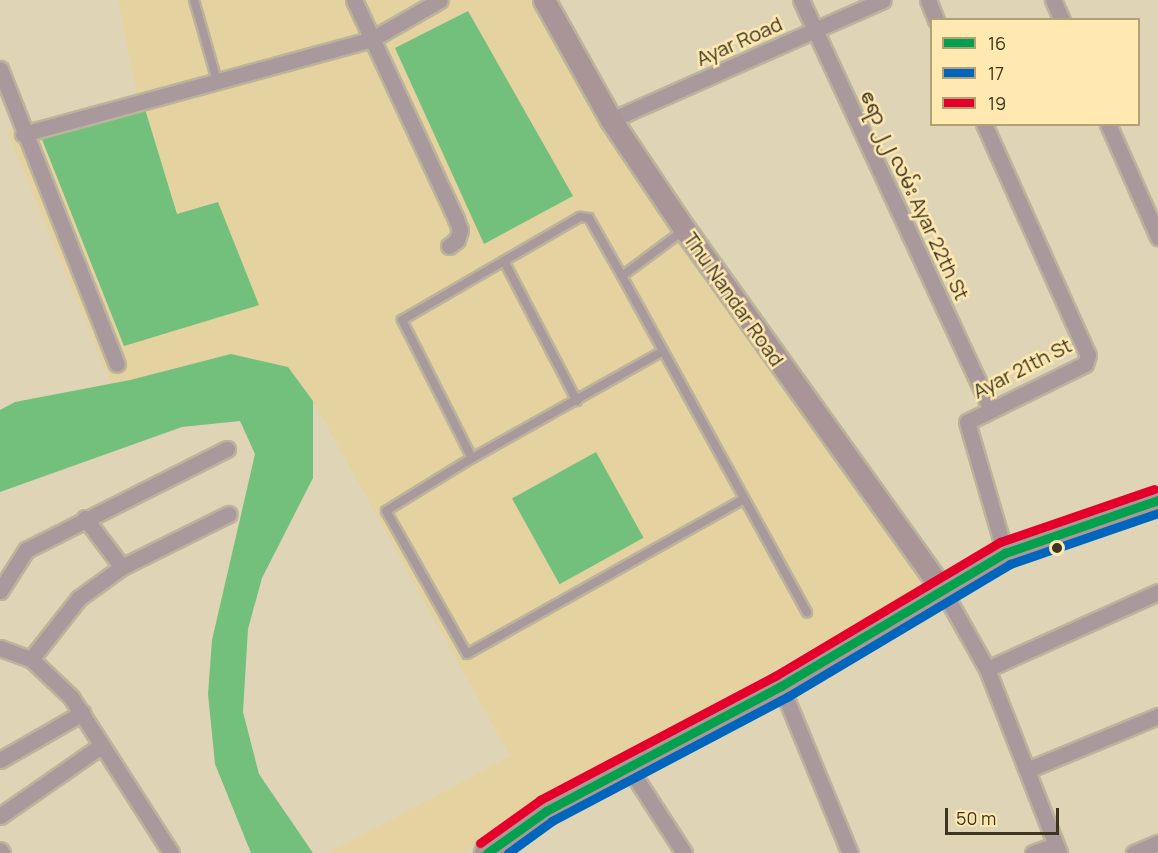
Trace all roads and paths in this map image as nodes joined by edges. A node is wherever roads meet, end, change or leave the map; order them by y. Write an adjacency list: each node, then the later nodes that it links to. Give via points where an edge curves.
1 (194, 0): 14 (lane)
2 (354, 0): 12 (street)
3 (440, 0): 12 (street)
4 (544, 0): 15 (main road, Thu Nandar Road)
5 (801, 0): 11 (street, ဧရာ ၂၂ လမ်း Ayar 22th St)
6 (883, 0): 11 (street, Ayar Road)
7 (928, 0): 9 (street)
8 (1053, 0): 10 (street)
9 (935, 18)
10 (1061, 18)
11 (815, 30): 15 (street, Ayar Road); 27 (street, ဧရာ ၂၂ လမ်း Ayar 22th St)
12 (372, 39): 14 (street); 21 (street, via 456,219 460,230 457,240)
13 (0, 69): 18 (street)
14 (217, 81): 18 (street)
15 (611, 120): 19 (main road, Thu Nandar Road)
16 (985, 126): 27 (street, Ayar 21th St, via 1088,355 1085,364)
17 (1109, 126): 20 (street)
18 (23, 134): 25 (street)
19 (685, 230): 23 (lane); 36 (main road, Thu Nandar Road)
20 (1158, 237)
21 (449, 246)
22 (504, 261): 23 (lane, via 580,217 589,218); 26 (lane); 29 (lane, via 402,320)
23 (622, 276): 24 (lane)
24 (663, 351): 26 (lane); 30 (lane)
25 (117, 364)
26 (577, 401): 29 (lane)
27 (990, 408): 34 (street, Ayar 21th St, via 967,422)
28 (227, 449): 33 (street)
29 (472, 458): 30 (lane, via 386,511 467,654)
30 (744, 499): 39 (lane)
31 (1158, 500): 34 (main road)
32 (229, 514): 35 (street)
33 (86, 518): 35 (street); 37 (street, via 26,550)
34 (1005, 553): 36 (main road)
35 (122, 567): 41 (street, via 79,598)
36 (942, 587): 42 (street); 43 (main road)
37 (0, 591)
38 (1158, 592): 42 (street)
39 (807, 613)
40 (0, 648): 41 (street)
41 (31, 659): 44 (street)
42 (987, 669): 49 (street)
43 (781, 686): 48 (main road); 56 (street)
44 (82, 713): 46 (street); 47 (street)
45 (1158, 716): 49 (street)
46 (102, 745): 50 (street); 53 (street)
47 (0, 760)
48 (628, 766): 54 (main road, via 546,811); 55 (street)
49 (1027, 770): 52 (street)
50 (0, 816)
51 (1158, 843): 58 (street)
52 (1057, 849): 57 (street)
53 (171, 853)
54 (488, 853)
55 (684, 853)
56 (850, 853)
57 (1033, 853)
58 (1134, 853)

